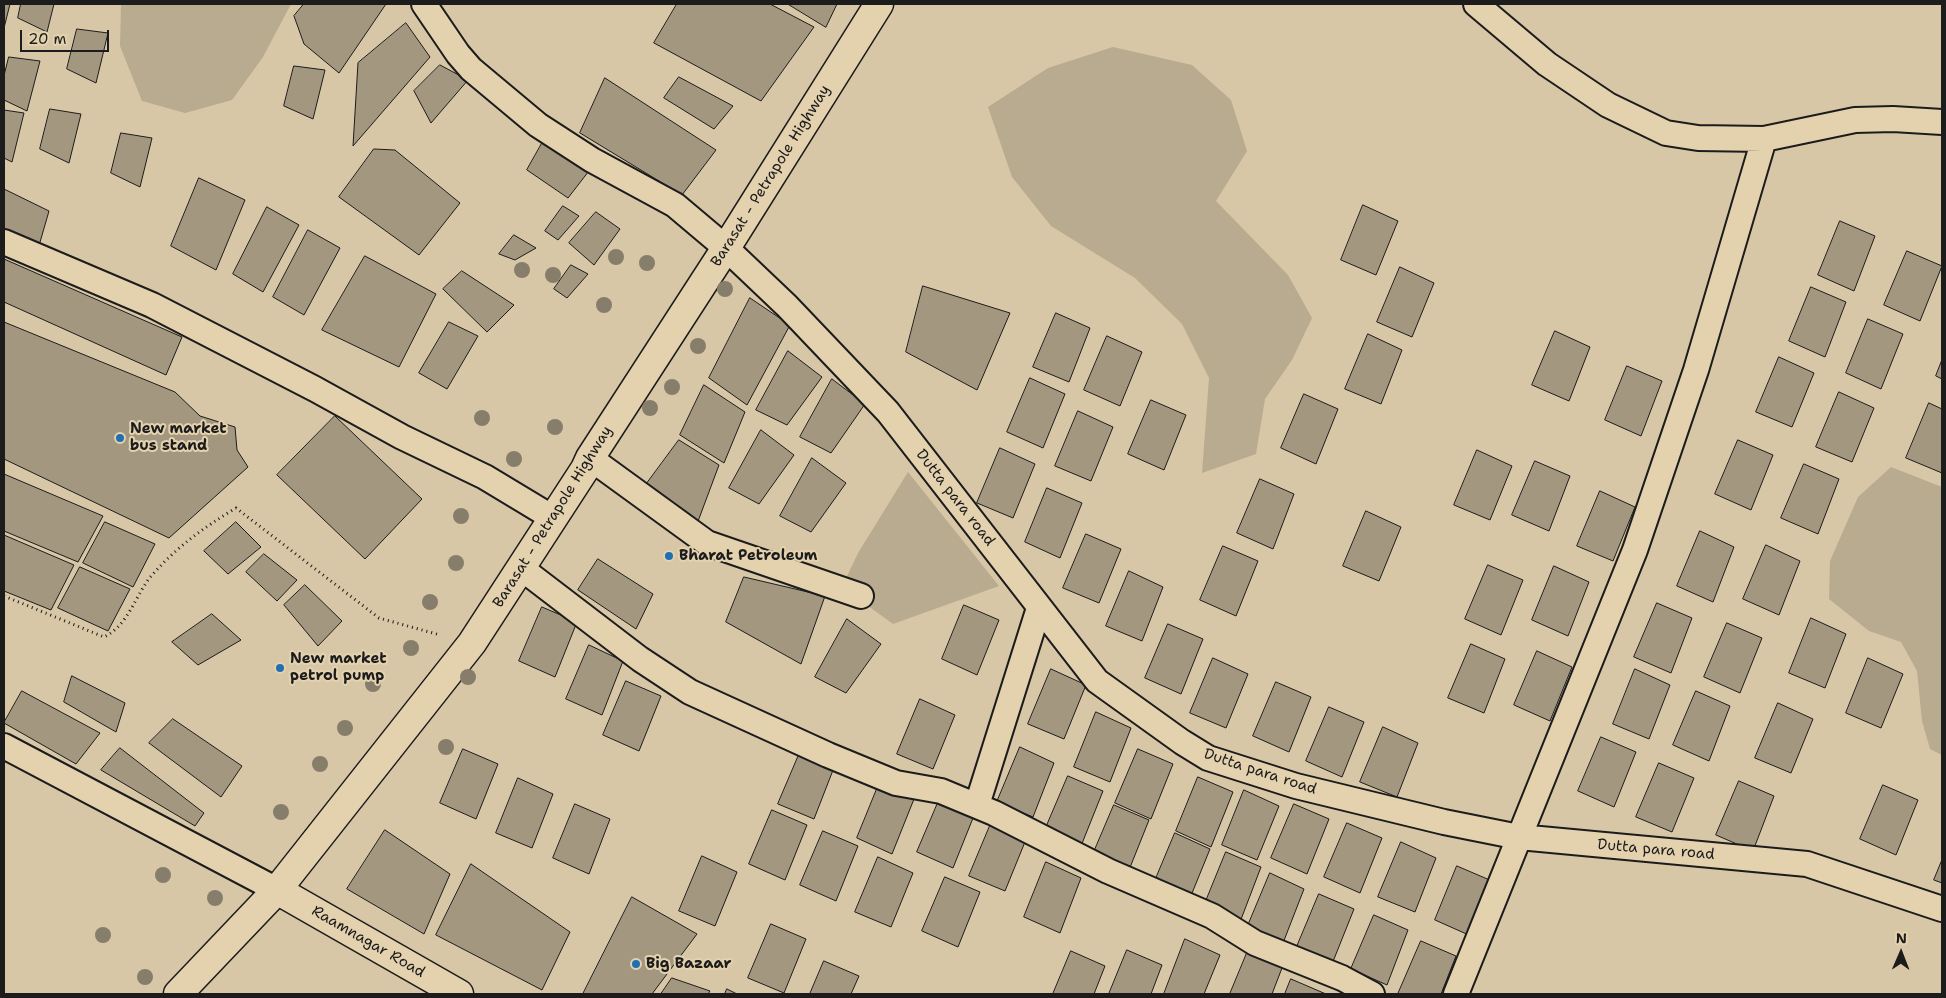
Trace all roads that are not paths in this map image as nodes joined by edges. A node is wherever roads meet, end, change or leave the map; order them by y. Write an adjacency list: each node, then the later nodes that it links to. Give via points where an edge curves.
1 (424, 4): 7 (street, Dutta para road, via 472,69 538,125 592,160 674,205)
2 (879, 4): 7 (highway, Barasat - Petrapole Highway)
3 (1476, 4): 5 (street, via 1547,64 1608,105 1666,133 1698,138)
4 (1942, 122): 5 (street, via 1894,118 1856,120)
5 (1764, 140): 15 (street, via 1696,370 1635,550)
6 (4, 242): 9 (street, via 152,305 402,437 485,477)
7 (726, 248): 8 (highway, Barasat - Petrapole Highway); 12 (street, Dutta para road, via 787,306 888,412)
8 (590, 458): 9 (highway, Barasat - Petrapole Highway); 11 (street, via 707,543)
9 (553, 518): 10 (highway, Barasat - Petrapole Highway)
10 (521, 568): 14 (street, via 640,659 690,692 828,756 896,783 941,790); 16 (highway, Barasat - Petrapole Highway, via 472,644)
11 (861, 596)
12 (1040, 608): 14 (street); 15 (street, Dutta para road, via 1097,681 1208,758 1296,786)
13 (4, 746): 16 (street)
14 (976, 806): 20 (street, via 1108,871 1212,916 1255,943 1342,978)
15 (1519, 837): 17 (street, Dutta para road, via 1807,864); 21 (street)
16 (277, 890): 18 (highway, Barasat - Petrapole Highway); 19 (highway, Raamnagar Road)
17 (1942, 909)
18 (178, 994)
19 (459, 994)
20 (1372, 994)
21 (1456, 994)

